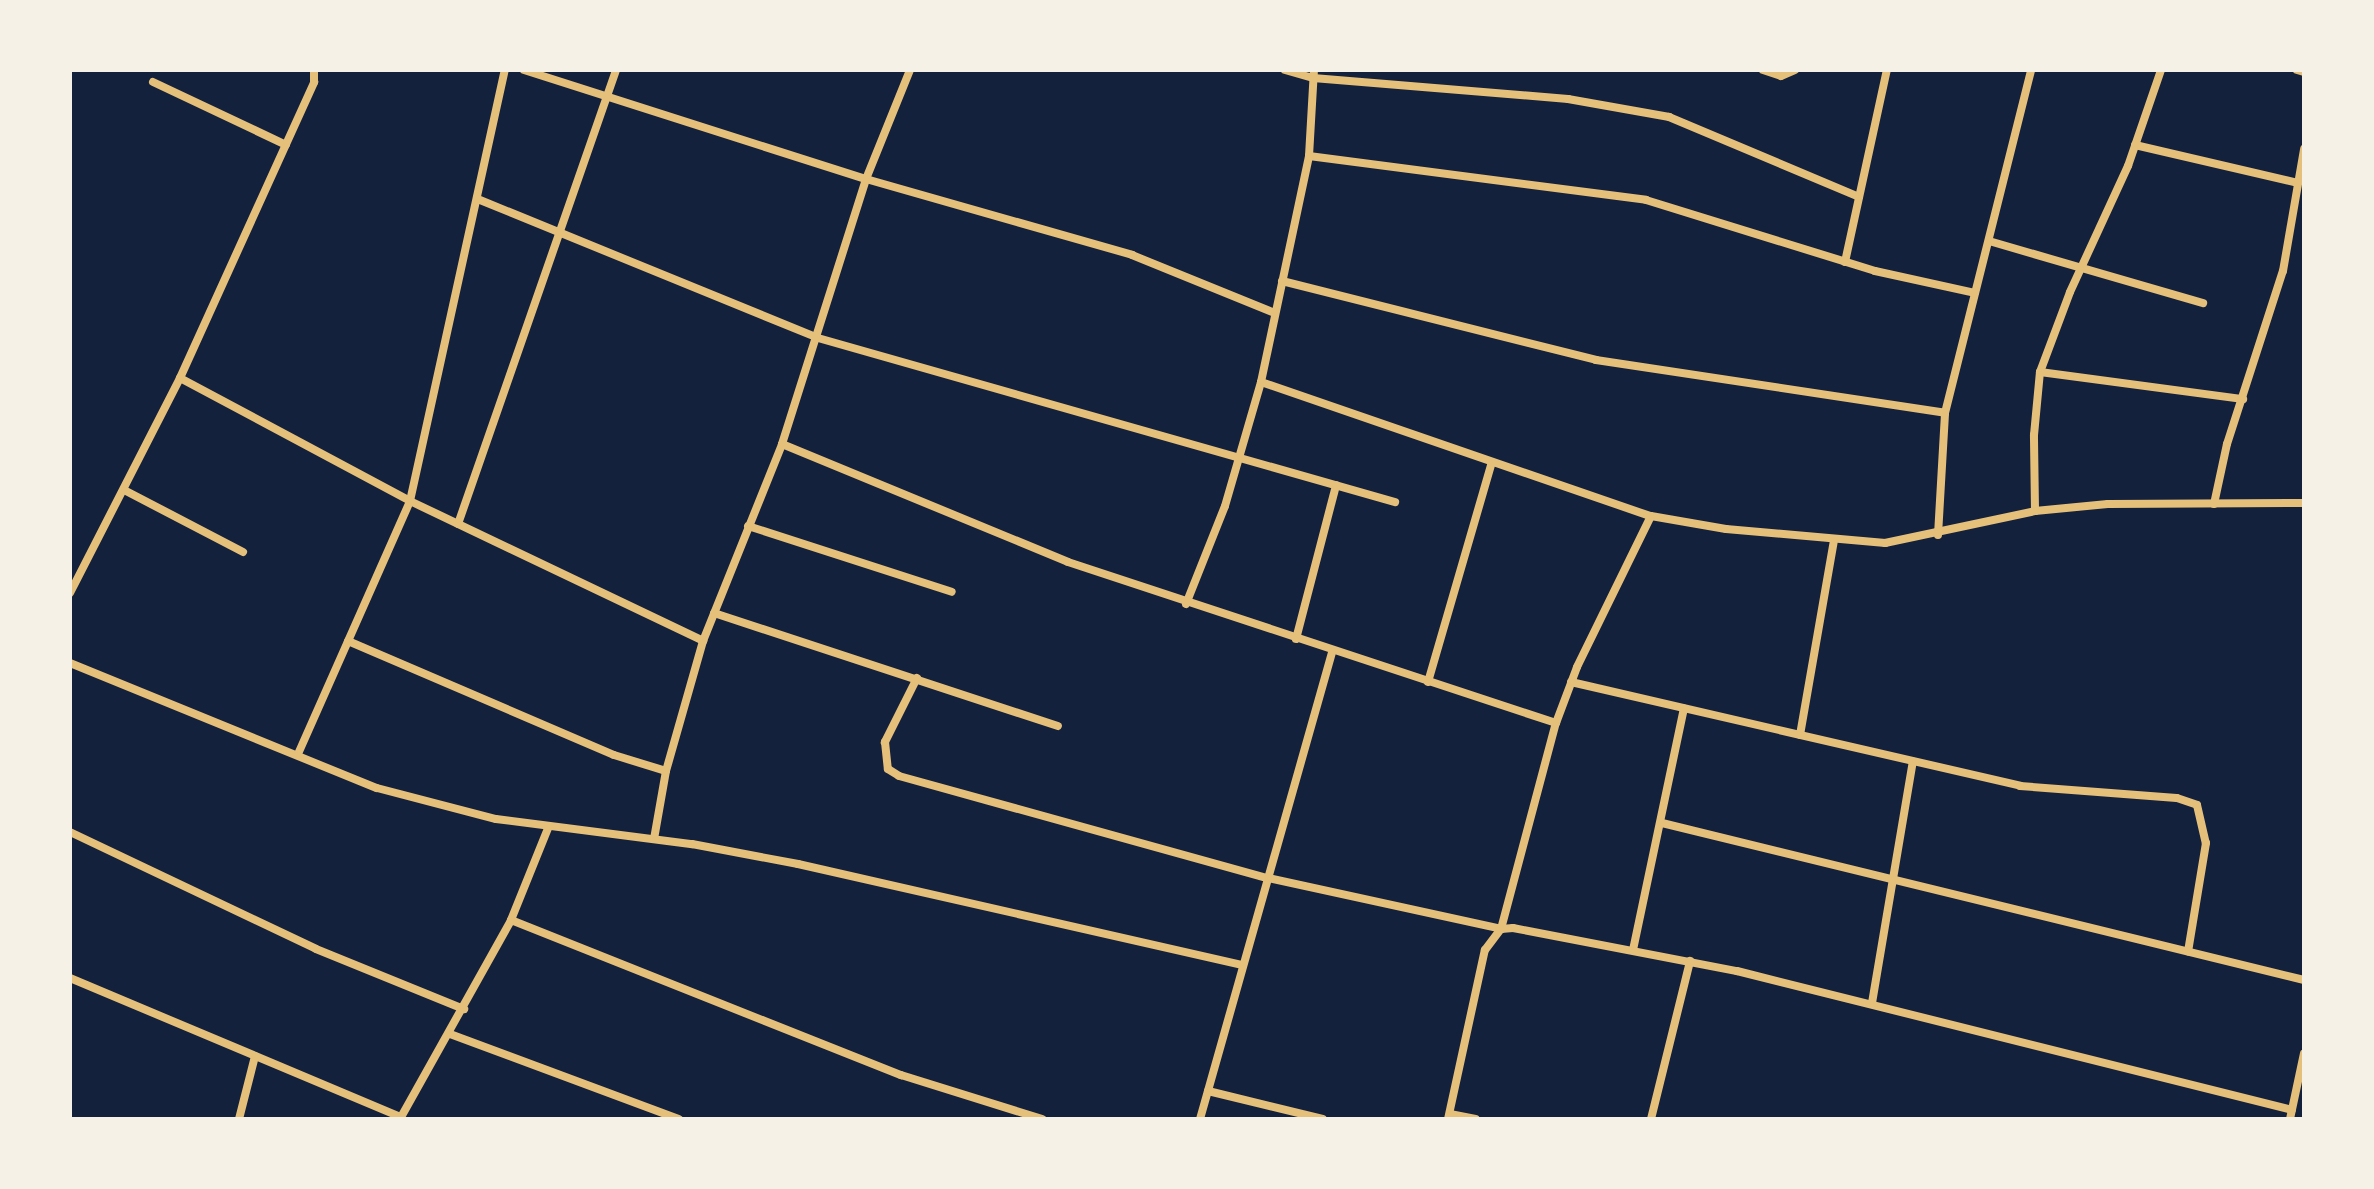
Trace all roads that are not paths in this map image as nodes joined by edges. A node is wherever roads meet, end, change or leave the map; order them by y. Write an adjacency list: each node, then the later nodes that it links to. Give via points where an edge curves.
1 (314, 70): 17 (street, via 314,82)
2 (505, 70): 24 (street)
3 (524, 70): 16 (street)
4 (616, 70): 16 (street)
5 (910, 70): 21 (street)
6 (1285, 70): 14 (street)
7 (1763, 70): 8 (street, via 1781,76)
8 (1795, 70)
9 (1885, 70): 23 (street)
10 (2031, 70): 26 (street)
11 (2161, 70): 18 (street)
12 (2297, 70): 13 (street)
13 (2304, 72)
14 (1314, 74): 20 (street); 23 (street, via 1568,99 1669,117)
15 (153, 82): 17 (street)
16 (606, 98): 21 (street); 25 (street)
17 (286, 145): 35 (street)
18 (2135, 145): 22 (street); 28 (street)
19 (2304, 149): 22 (street)
20 (1309, 156): 27 (street, via 1646,200); 29 (street)
21 (866, 179): 32 (street, via 1132,255); 33 (street)
22 (2298, 183): 37 (street, via 2283,271)
23 (1859, 197): 27 (street)
24 (480, 200): 25 (street); 44 (street)
25 (558, 236): 33 (street); 50 (street)
26 (1989, 241): 28 (street); 30 (street)
27 (1845, 262): 30 (street)
28 (2082, 265): 31 (street); 34 (street)
29 (1282, 281): 32 (street); 38 (street, via 1596,360)
30 (1975, 293): 38 (street)
31 (2203, 303)
32 (1275, 313): 36 (street)
33 (818, 338): 39 (street); 40 (street)
34 (2040, 372): 37 (street); 48 (street)
35 (180, 378): 43 (street); 44 (street)
36 (1261, 382): 40 (street); 41 (street)
37 (2243, 399): 47 (street)
38 (1945, 413): 52 (street)
39 (782, 444): 51 (street); 57 (street, via 1068,562)
40 (1240, 458): 42 (street); 57 (street)
41 (1492, 462): 49 (street); 65 (street)
42 (1336, 485): 45 (street); 59 (street)
43 (126, 491): 54 (street); 56 (street)
44 (410, 501): 50 (street); 60 (street)
45 (1395, 502)
46 (2304, 503): 47 (street)
47 (2214, 504): 48 (street, via 2108,504)
48 (2035, 511): 52 (street)
49 (1651, 516): 53 (street); 66 (street)
50 (458, 524): 61 (street)
51 (748, 526): 55 (street); 58 (street)
52 (1938, 535): 53 (street, via 1885,543)
53 (1834, 540): 70 (street)
54 (243, 552)
55 (952, 592)
56 (70, 593)
57 (1186, 604): 59 (street)
58 (714, 613): 61 (street); 64 (street)
59 (1296, 639): 62 (street)
60 (348, 641): 71 (street); 73 (street, via 614,755)
61 (703, 641): 73 (street)
62 (1332, 651): 65 (street); 79 (street)
63 (70, 663): 71 (street)
64 (917, 678): 69 (street); 79 (street, via 885,742 888,769 899,776)
65 (1428, 682): 68 (street)
66 (1571, 682): 67 (street); 68 (street)
67 (1684, 708): 70 (street); 74 (street)
68 (1556, 723): 81 (street)
69 (1058, 726)
70 (1800, 735): 72 (street)
71 (298, 754): 75 (street, via 377,788 496,819)
72 (1913, 761): 78 (street); 83 (street, via 2020,786 2177,798 2197,805 2206,843)
73 (666, 771): 77 (street)
74 (1662, 823): 78 (street); 82 (street)
75 (549, 826): 77 (street); 80 (street)
76 (70, 832): 89 (street, via 316,949)
77 (654, 839): 85 (street, via 798,864)
78 (1893, 876): 83 (street); 88 (street)
79 (1268, 878): 81 (street); 85 (street)
80 (511, 920): 89 (street); 100 (street, via 901,1075)
81 (1501, 929): 82 (street, via 1527,928); 96 (street, via 1485,950)
82 (1633, 950): 84 (street)
83 (2188, 952): 87 (street)
84 (1690, 961): 88 (street); 104 (street)
85 (1243, 965): 94 (street)
86 (70, 978): 92 (street)
87 (2304, 980)
88 (1872, 1003): 95 (street)
89 (464, 1009): 90 (street)
90 (450, 1034): 97 (street); 99 (street)
91 (2304, 1053): 93 (street)
92 (255, 1056): 97 (street); 98 (street)
93 (2302, 1071): 95 (street)
94 (1208, 1091): 101 (street); 102 (street)
95 (2291, 1115)
96 (1449, 1116): 103 (street)
97 (401, 1118)
98 (239, 1119)
99 (679, 1119)
100 (1042, 1119)
101 (1200, 1119)
102 (1323, 1119)
103 (1476, 1119)
104 (1651, 1119)

